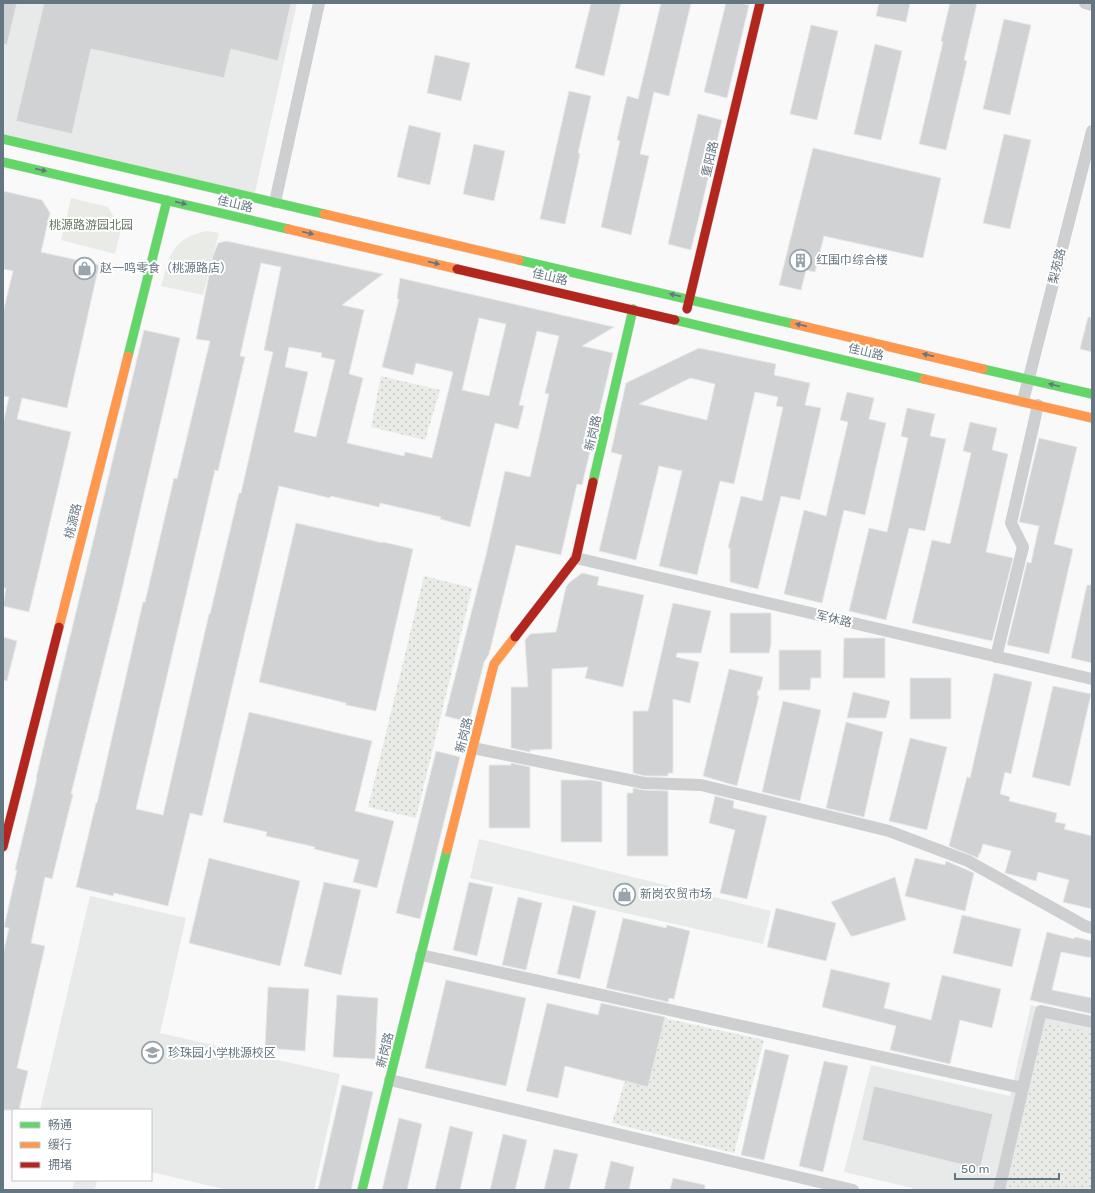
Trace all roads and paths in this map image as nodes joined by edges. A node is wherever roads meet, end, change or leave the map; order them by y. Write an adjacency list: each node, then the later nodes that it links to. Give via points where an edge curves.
1 (319, 3): 9 (street)
2 (760, 3): 10 (street, 重阳路)
3 (1085, 3): 4 (street)
4 (1092, 5)
5 (1092, 131): 13 (street, 梨苑路)
6 (3, 139): 9 (street, 佳山路)
7 (3, 162): 8 (street, 佳山路, one-way to 8)
8 (167, 200): 11 (street, 佳山路, one-way to 11); 22 (street, 桃源路)
9 (274, 202): 10 (street, 佳山路, one-way to 9)
10 (689, 299): 12 (street, 重阳路); 13 (street, 佳山路, one-way to 10)
11 (633, 309): 12 (street, 佳山路); 18 (street, 新岗路)
12 (684, 321): 15 (street, 佳山路)
13 (1028, 379): 14 (street, 佳山路, one-way to 13); 15 (street, 梨苑路)
14 (1092, 394)
15 (1023, 401): 16 (street, 佳山路)
16 (1038, 405): 17 (street, 佳山路); 19 (street, via 1010,523 1023,547)
17 (1092, 418)
18 (576, 558): 19 (street, 军休路); 21 (street, 新岗路, via 494,664)
19 (996, 657): 20 (street, 军休路)
20 (1092, 679)
21 (473, 748): 23 (street, via 644,784 701,785 889,831 968,860); 24 (street, 新岗路)
22 (3, 847)
23 (1092, 928)
24 (421, 955): 26 (street, 新岗路); 27 (street)
25 (1092, 1022): 27 (street, via 1041,1011)
26 (390, 1080): 28 (street, 新岗路); 29 (street)
27 (1022, 1088): 30 (street)
28 (362, 1190)
29 (854, 1190)
30 (999, 1190)

